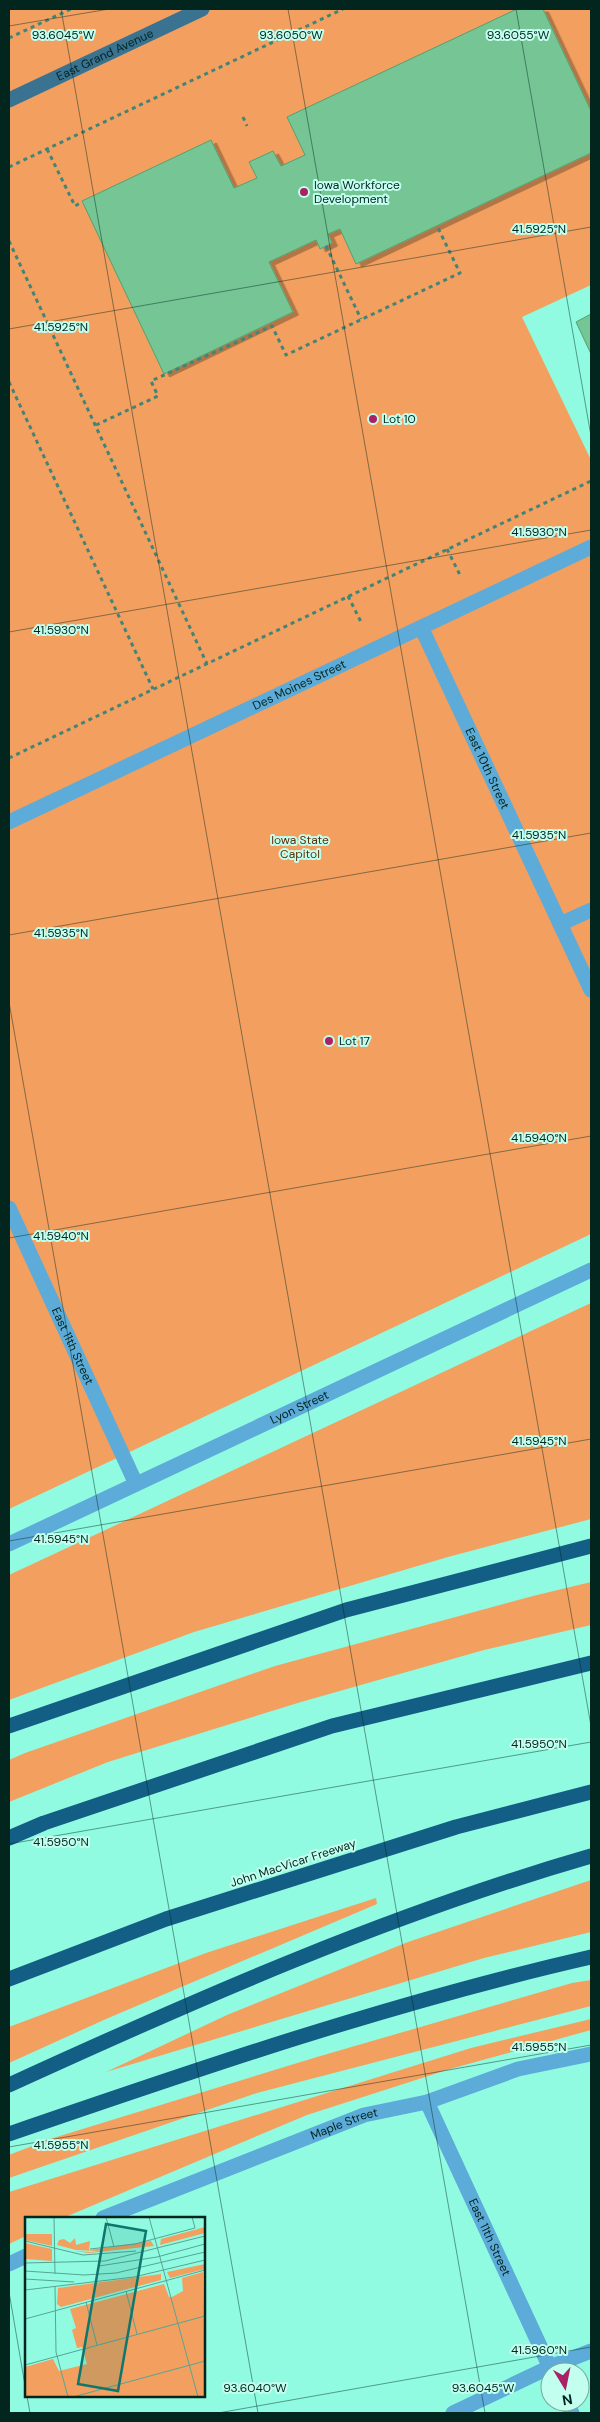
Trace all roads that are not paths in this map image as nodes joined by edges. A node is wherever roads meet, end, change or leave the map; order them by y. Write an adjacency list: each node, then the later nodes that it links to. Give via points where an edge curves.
1 (202, 9): 2 (main road, East Grand Avenue)
2 (9, 100)
3 (591, 547): 4 (street, Des Moines Street)
4 (422, 629): 5 (street, Des Moines Street); 7 (street, East 10th Street)
5 (9, 822)
6 (591, 910): 7 (street)
7 (560, 924): 8 (street, East 10th Street)
8 (591, 990)
9 (9, 1208): 11 (street, East 11th Street)
10 (591, 1270): 11 (street, Lyon Street)
11 (136, 1484): 12 (street, Lyon Street)
12 (9, 1544)
13 (591, 1548): 15 (highway, via 346,1610)
14 (591, 1662): 17 (highway, via 332,1726)
15 (9, 1726)
16 (591, 1792): 20 (highway, John MacVicar Freeway, via 456,1827 194,1910)
17 (9, 1838)
18 (591, 1856): 22 (highway, via 529,1874 339,1940)
19 (591, 1957): 24 (highway, via 418,2001 203,2067)
20 (9, 1979)
21 (591, 2054): 23 (street, Maple Street, via 518,2069)
22 (9, 2085)
23 (427, 2102): 25 (street, Maple Street, via 364,2115); 29 (street, East 11th Street)
24 (9, 2134)
25 (106, 2217)
26 (25, 2256): 27 (street)
27 (9, 2264)
28 (591, 2351): 30 (street)
29 (547, 2362)
30 (568, 2362)
31 (540, 2375): 32 (street)
32 (453, 2413)

